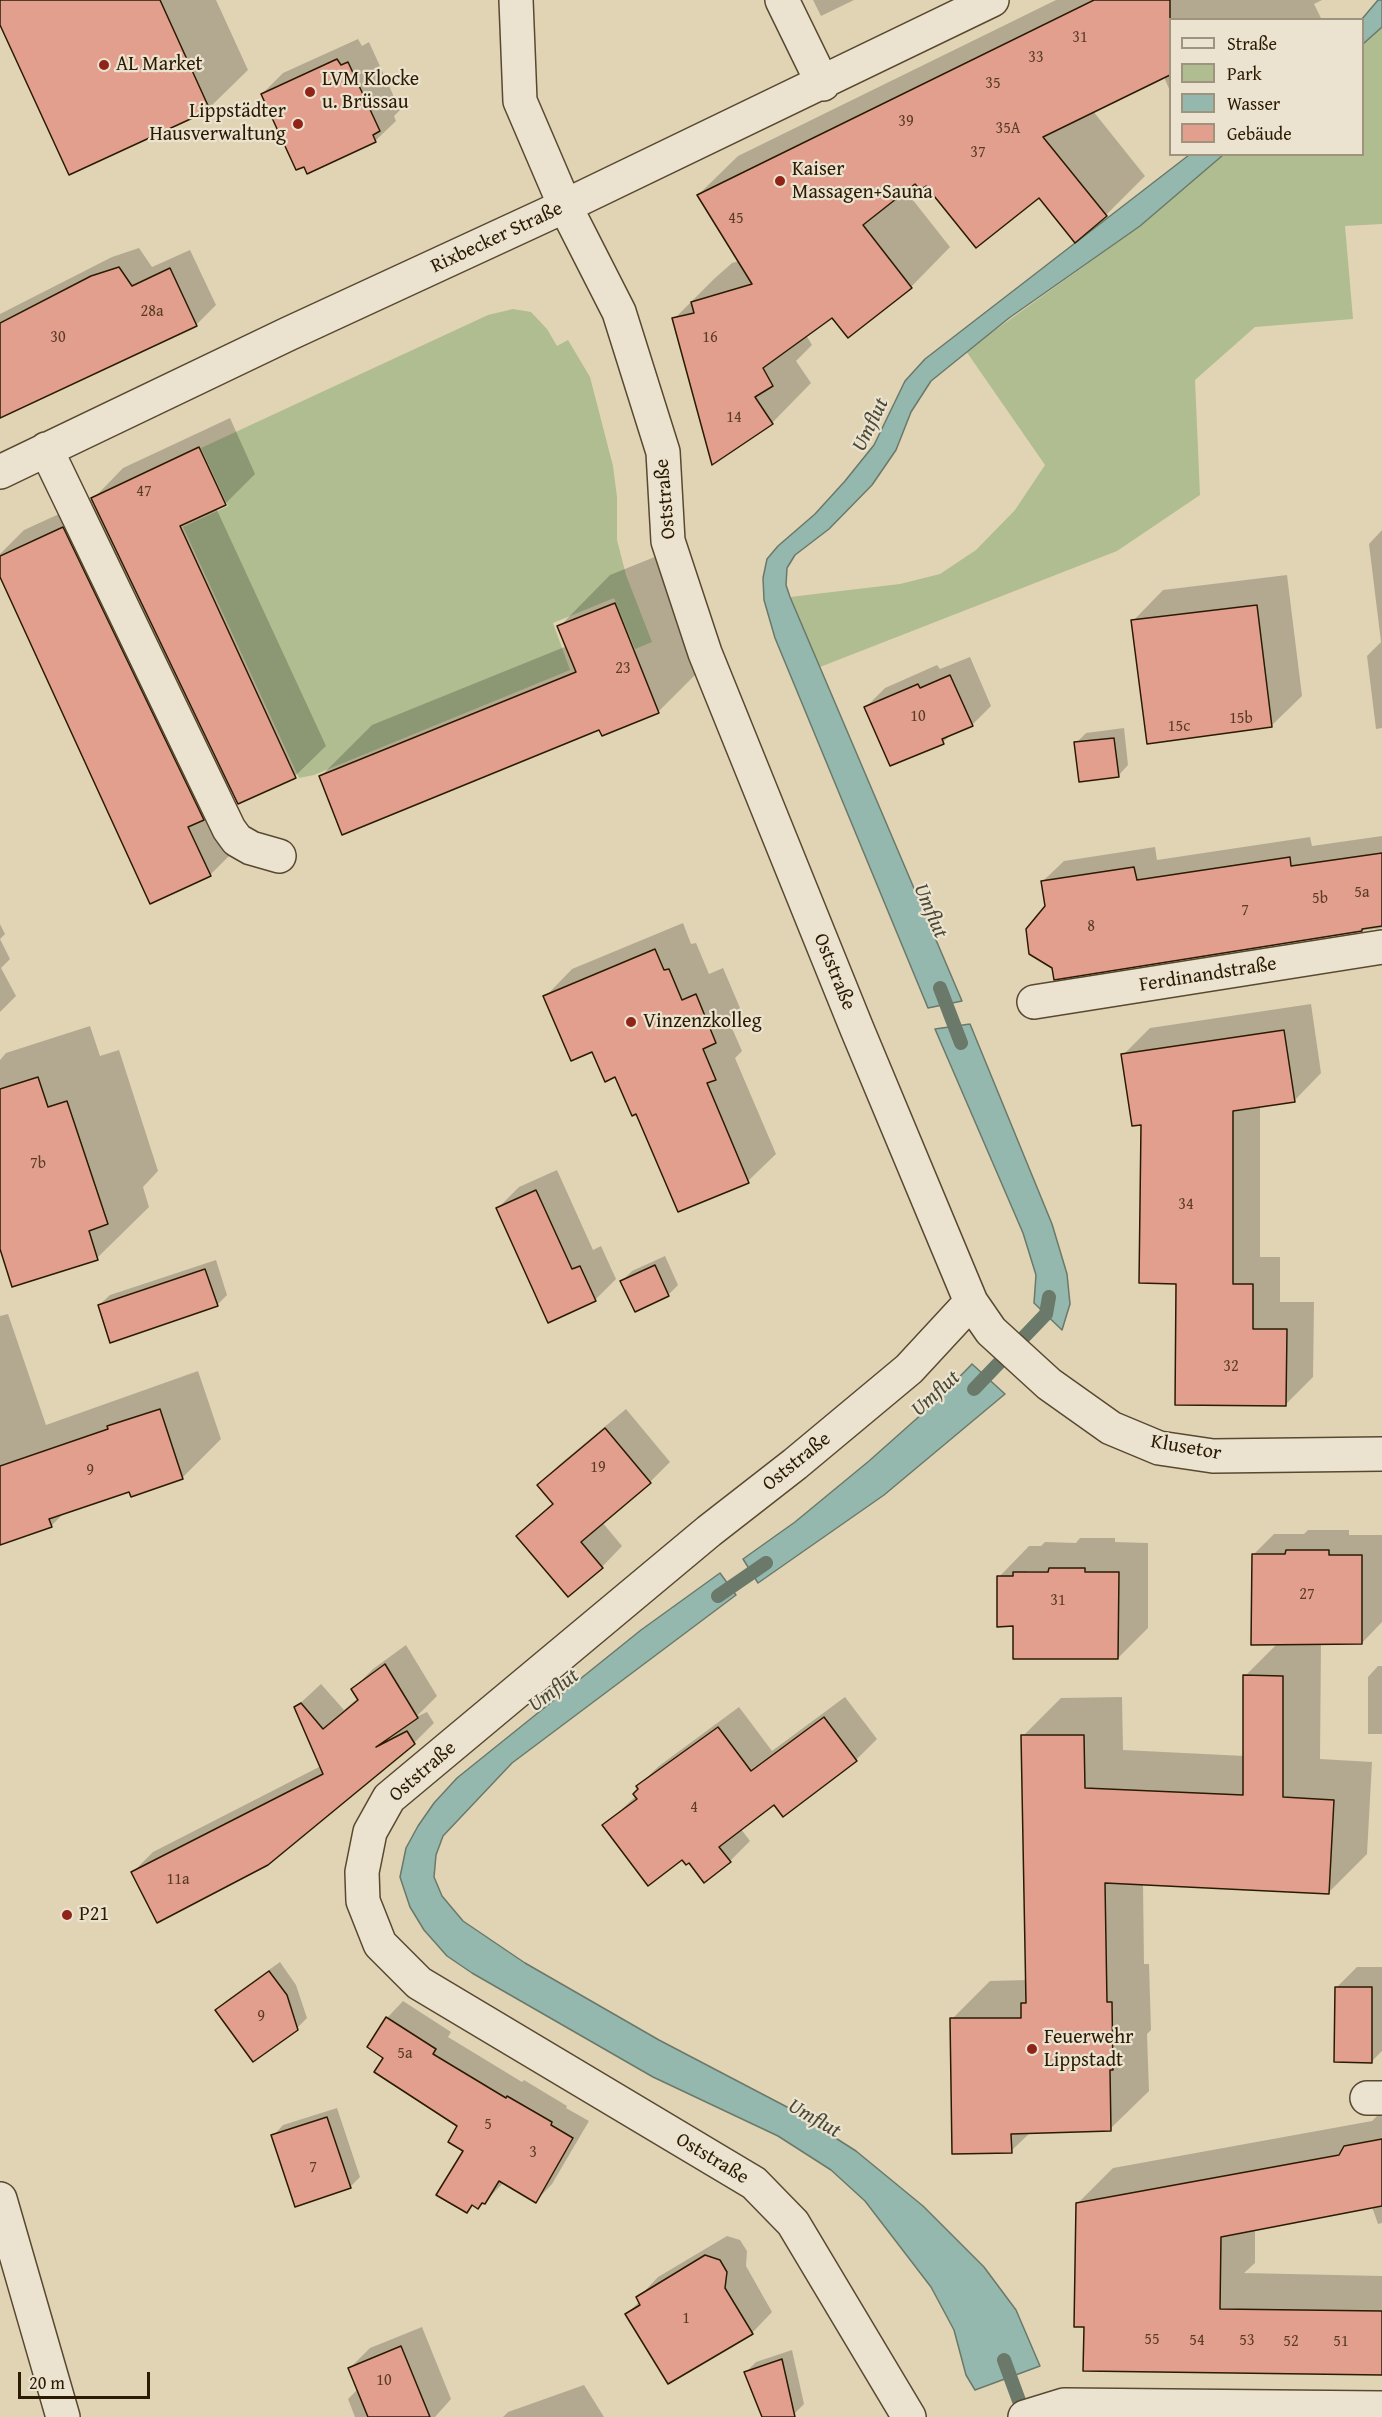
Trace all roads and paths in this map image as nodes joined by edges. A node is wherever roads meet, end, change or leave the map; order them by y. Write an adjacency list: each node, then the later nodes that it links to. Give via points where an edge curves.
1 (516, 0): 5 (street, Oststraße, via 520,101)
2 (782, 0): 4 (street)
3 (992, 0): 4 (street, Rixbecker Straße)
4 (823, 84): 5 (street, Rixbecker Straße)
5 (565, 206): 6 (street, Rixbecker Straße); 11 (street, Oststraße, via 619,312 663,452 668,541 705,653)
6 (46, 449): 7 (street, Rixbecker Straße); 8 (street, via 229,829 237,840 251,848)
7 (0, 472)
8 (279, 856)
9 (1382, 947): 10 (street, Ferdinandstraße)
10 (1034, 1002)
11 (971, 1302): 12 (street, Klusetor, via 991,1331 1049,1384 1111,1428 1159,1448 1213,1456); 16 (street, Oststraße, via 909,1370 389,1798 370,1832 362,1872 363,1901 380,1944 419,1983 754,2183 793,2223)
12 (1382, 1454)
13 (0, 2199): 15 (street)
14 (1382, 2408): 17 (street, via 1064,2405)
15 (63, 2417)
16 (909, 2417)
17 (1025, 2417)

